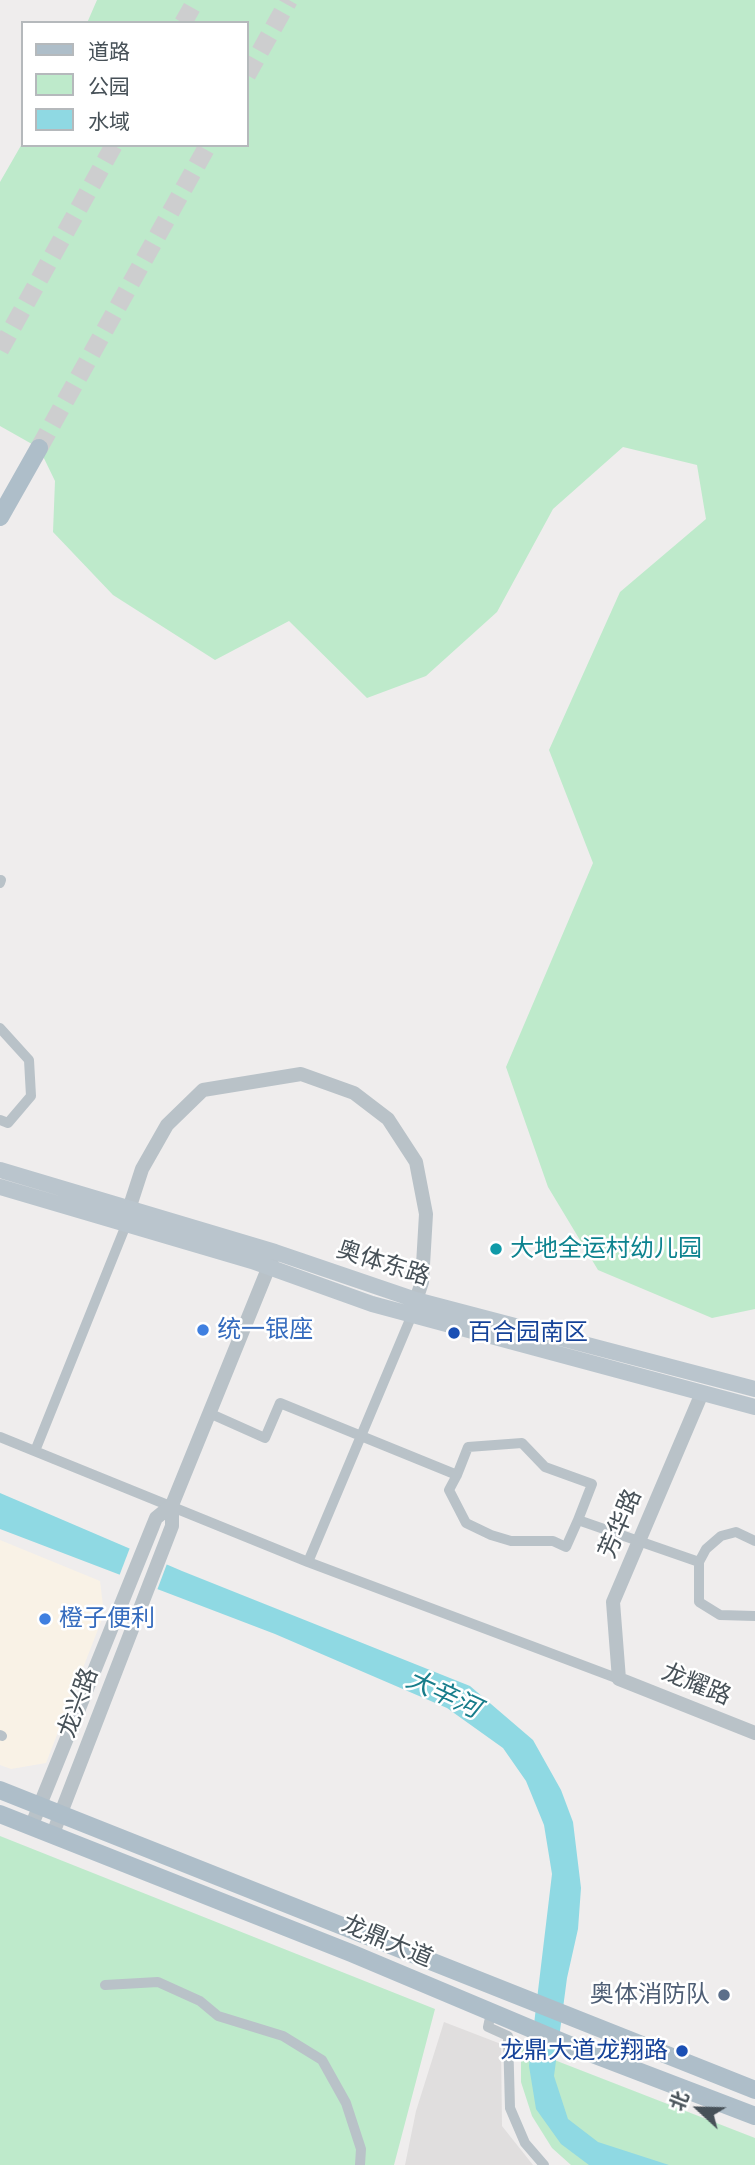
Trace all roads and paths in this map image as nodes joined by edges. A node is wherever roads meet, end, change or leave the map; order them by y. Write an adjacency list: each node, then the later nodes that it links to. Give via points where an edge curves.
1 (39, 448): 2 (main road)
2 (0, 517)
3 (0, 1028): 4 (street, via 29,1060 31,1096 8,1123)
4 (0, 1120)
5 (0, 1170): 7 (main road, 奥体东路)
6 (0, 1187): 8 (main road)
7 (129, 1209): 8 (street); 9 (main road, 奥体东路); 11 (street, via 142,1169 167,1125 204,1090 301,1074 354,1093 388,1119 416,1163 426,1214 422,1282)
8 (127, 1226): 10 (main road); 17 (street)
9 (275, 1252): 10 (street, 龙兴路); 11 (main road, 奥体东路)
10 (268, 1268): 11 (main road); 15 (street, 龙兴路)
11 (414, 1307): 12 (main road, 奥体东路); 13 (main road); 23 (street)
12 (755, 1389)
13 (702, 1393): 14 (main road); 22 (street, 芳华路)
14 (755, 1408)
15 (209, 1413): 18 (street, via 265,1438 280,1403); 19 (street, 龙兴路)
16 (0, 1437): 17 (street)
17 (35, 1451): 19 (street)
18 (457, 1475): 20 (street, via 449,1490 466,1523 491,1535 511,1541 553,1541 566,1547); 20 (street, via 468,1447 522,1443 544,1467 592,1484)
19 (172, 1505): 23 (street); 29 (street, 龙兴路, via 156,1518); 30 (street, 龙兴路, via 172,1526)
20 (578, 1520): 22 (street)
21 (755, 1541): 24 (street, via 736,1532 721,1536)
22 (638, 1542): 24 (street); 26 (street, 芳华路, via 613,1602)
23 (308, 1562): 26 (street)
24 (699, 1562): 25 (street, via 699,1602 720,1615)
25 (755, 1616)
26 (619, 1679): 27 (street, 龙耀路)
27 (755, 1733)
28 (0, 1790): 29 (main road, 龙鼎大道)
29 (41, 1806): 30 (main road, 龙鼎大道); 32 (street, 龙兴路)
30 (63, 1813): 33 (street, 龙兴路); 36 (main road, 龙鼎大道)
31 (0, 1814): 32 (main road, 龙鼎大道)
32 (31, 1827): 33 (main road, 龙鼎大道)
33 (52, 1836): 35 (main road, 龙鼎大道)
34 (105, 1985): 38 (street, via 158,1982 200,2001 218,2016 283,2036 322,2060 346,2103 361,2150)
35 (491, 2013): 37 (main road, 龙鼎大道); 39 (street, via 488,2027 508,2036 510,2108 525,2143)
36 (755, 2090)
37 (753, 2109)
38 (360, 2165)
39 (544, 2165)

